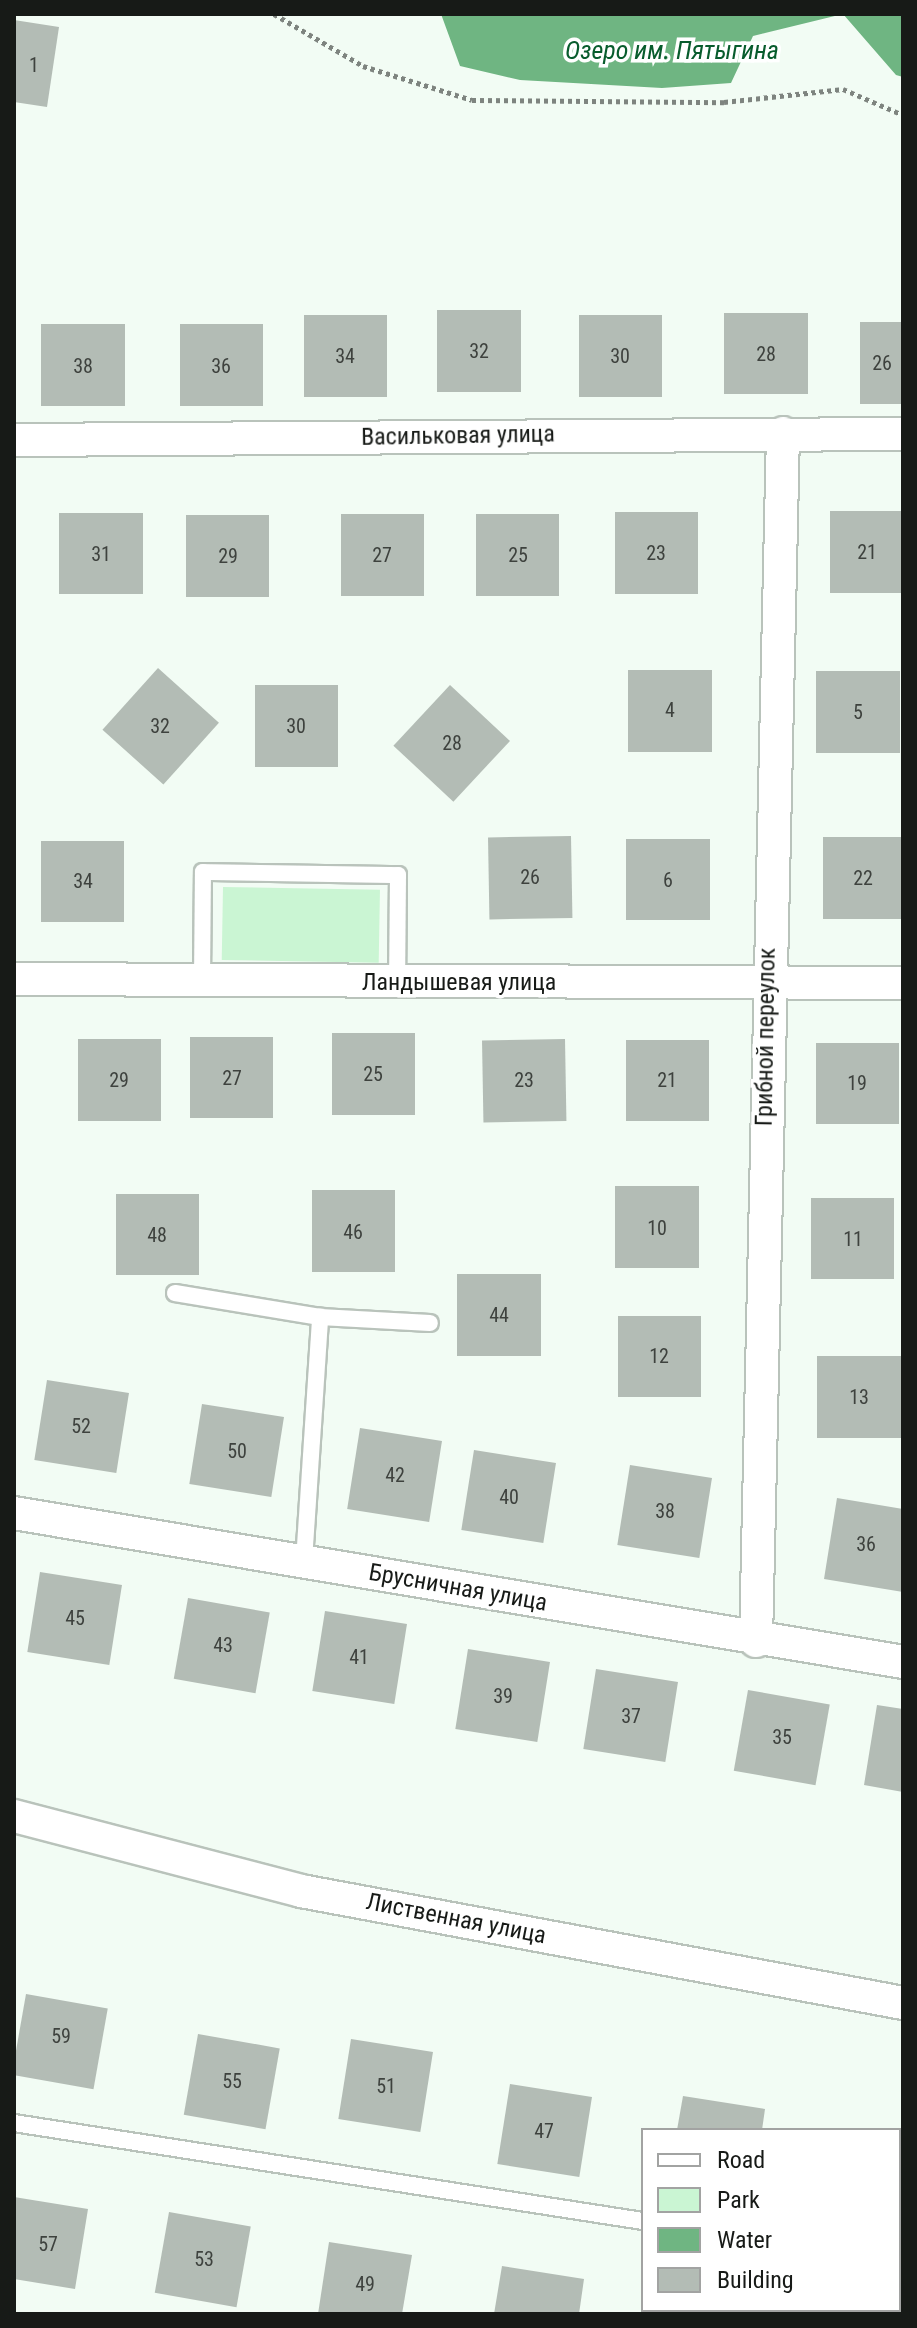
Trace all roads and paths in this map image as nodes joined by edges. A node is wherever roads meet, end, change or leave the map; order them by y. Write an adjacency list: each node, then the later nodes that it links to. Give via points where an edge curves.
1 (274, 14): 2 (path, via 363,66 472,100 724,102 843,89)
2 (903, 115)
3 (783, 433): 4 (street, Васильковая улица); 5 (street, Васильковая улица); 10 (street, Грибной переулок)
4 (903, 434)
5 (14, 440)
6 (14, 979): 7 (street, Ландышевая улица)
7 (202, 981): 8 (street, Ландышевая улица); 8 (lane, via 203,872 398,875)
8 (397, 982): 10 (street, Ландышевая улица)
9 (903, 983): 10 (street, Ландышевая улица)
10 (767, 985): 16 (street, Грибной переулок)
11 (175, 1293): 12 (lane)
12 (320, 1317): 13 (lane); 15 (lane)
13 (430, 1323)
14 (14, 1513): 15 (street, Брусничная улица)
15 (304, 1561): 16 (street, Брусничная улица)
16 (756, 1641): 17 (street, Брусничная улица)
17 (903, 1662)
18 (14, 1816): 19 (street, Лиственная улица, via 301,1891)
19 (903, 2003)
20 (14, 2123): 21 (lane)
21 (641, 2221)

